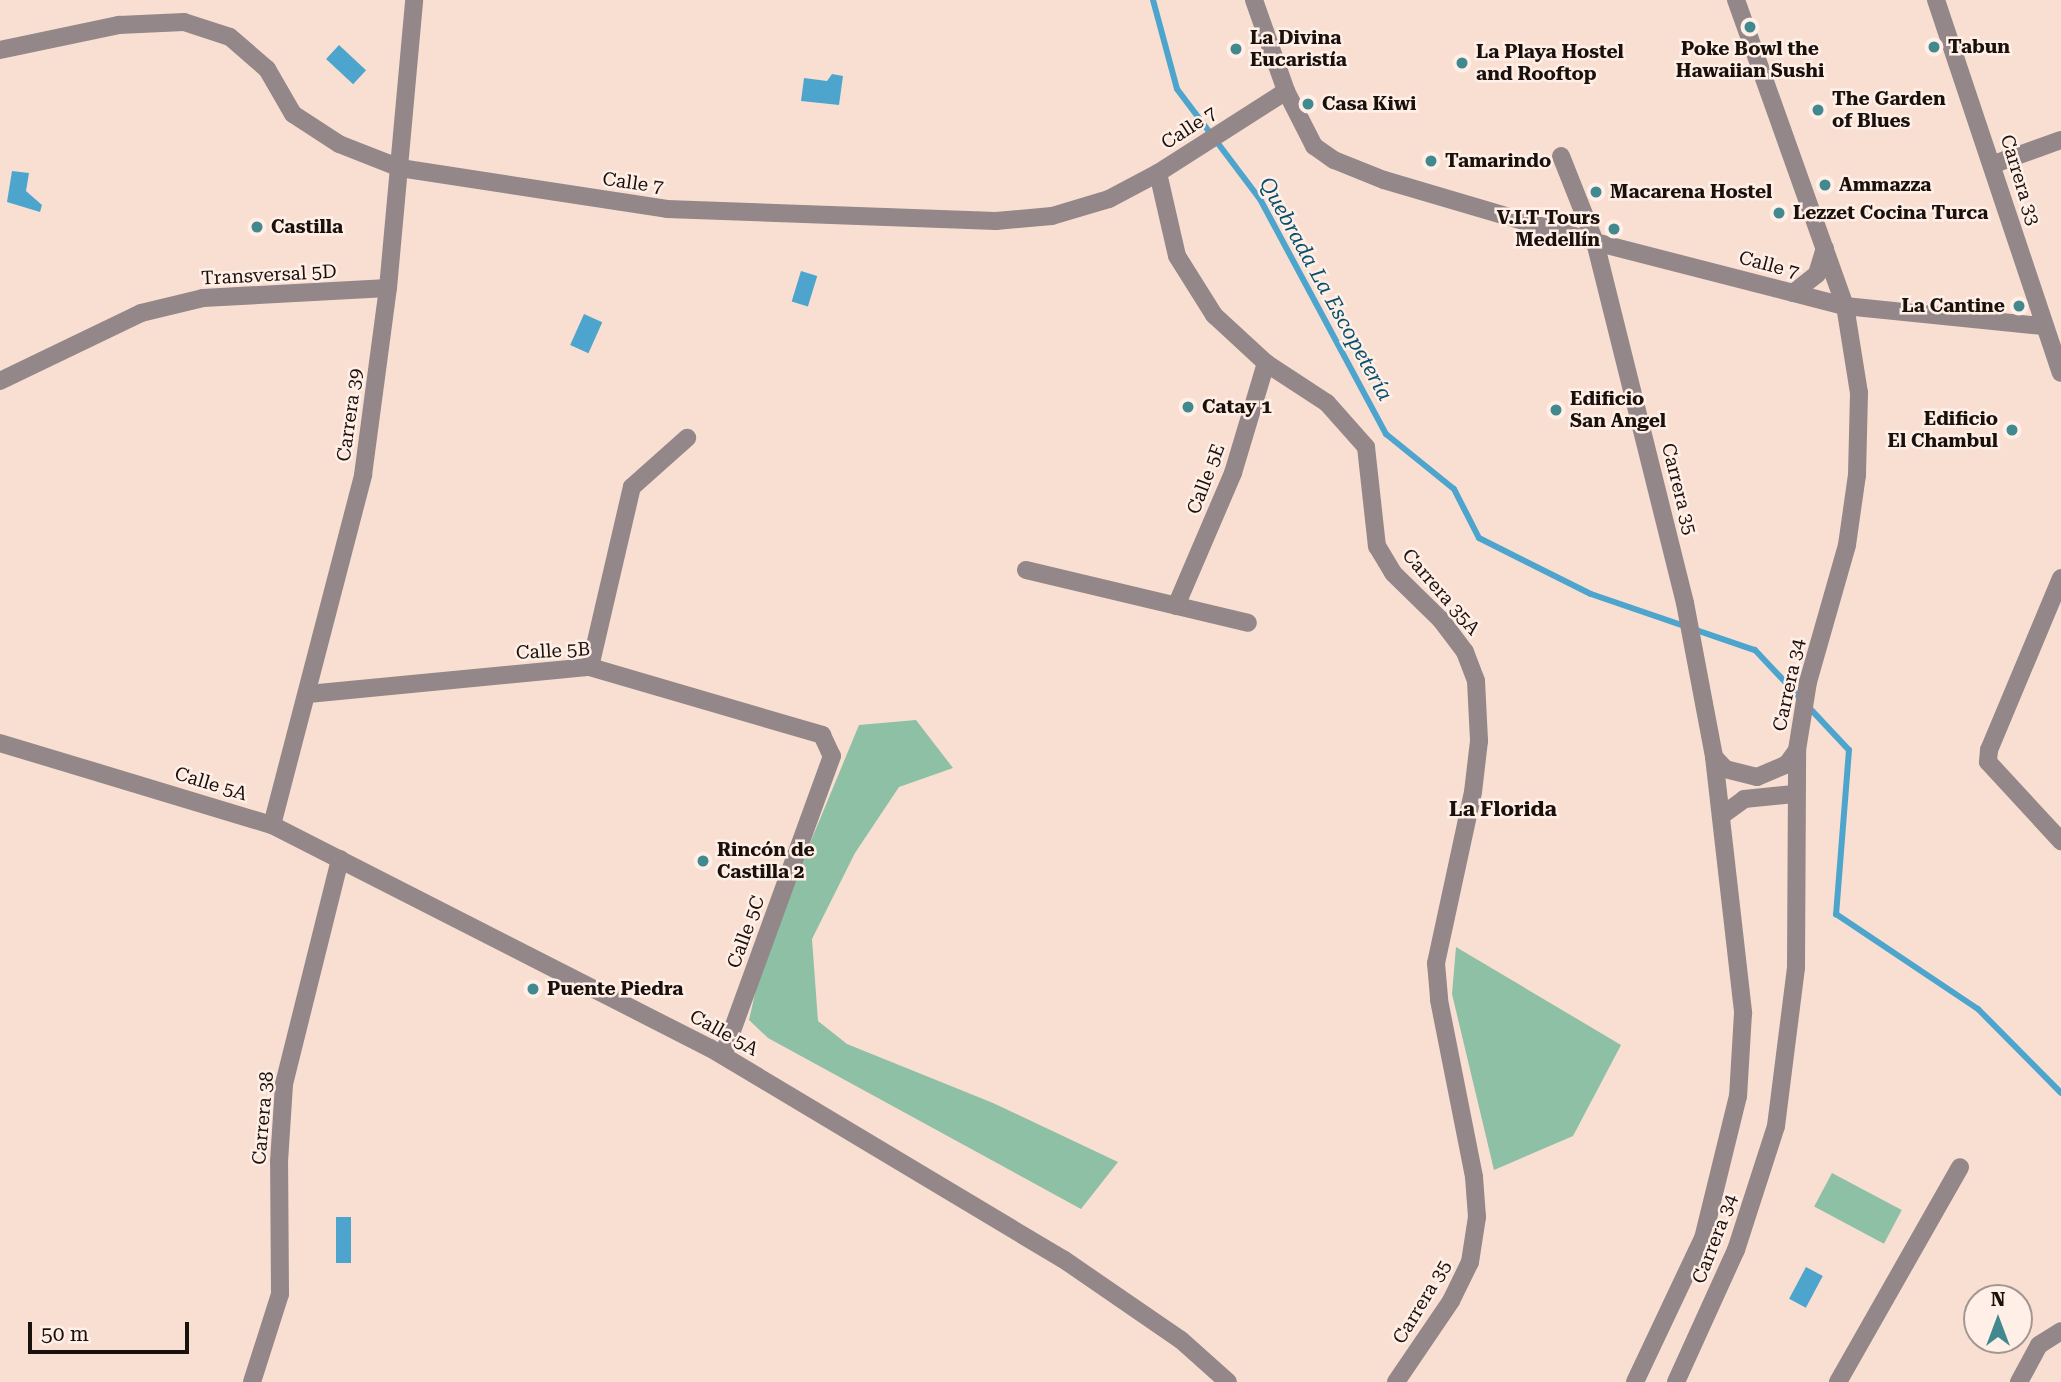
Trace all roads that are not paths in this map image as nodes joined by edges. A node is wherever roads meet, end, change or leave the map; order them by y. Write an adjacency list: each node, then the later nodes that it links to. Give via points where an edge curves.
1 (414, 0): 10 (street, Carrera 39)
2 (1254, 0): 6 (street)
3 (1736, 0): 13 (street, Carrera 34)
4 (1936, 0): 9 (street, Carrera 33)
5 (0, 50): 10 (street, Calle 7, via 119,25 184,22 230,37 267,69 293,114 340,144)
6 (1286, 91): 11 (street, Calle 7); 12 (street, Calle 7, via 1314,146 1334,160 1384,180)
7 (2061, 140): 9 (street)
8 (1561, 156): 12 (street, Carrera 35)
9 (1994, 164): 17 (street, Carrera 33)
10 (400, 168): 11 (street, Calle 7, via 667,209 996,220 1052,216 1109,199); 14 (street, Carrera 39)
11 (1158, 173): 18 (street, Carrera 35A, via 1177,256 1193,287 1214,315)
12 (1595, 242): 15 (street, Calle 7); 31 (street, Carrera 35, via 1685,603)
13 (1825, 248): 15 (street, via 1817,274); 16 (street, Carrera 34)
14 (388, 288): 20 (street, Transversal 5D, via 203,298 141,313); 27 (street, Carrera 39, via 363,475)
15 (1793, 293): 16 (street, Calle 7)
16 (1846, 306): 17 (street, Calle 7); 30 (street, Carrera 34, via 1859,393 1857,475 1847,545 1808,682)
17 (2041, 326): 19 (street, Carrera 33)
18 (1266, 363): 24 (street, Calle 5E, via 1233,473); 38 (street, Carrera 35A, via 1328,403 1366,447 1377,546 1393,573 1441,620 1465,652 1476,681 1479,741 1473,792 1436,963 1438,1000)
19 (2061, 373)
20 (0, 381)
21 (687, 438): 26 (street, via 632,487)
22 (1026, 570): 24 (street)
23 (2061, 578): 35 (street, via 1988,762)
24 (1176, 606): 25 (street)
25 (1248, 623)
26 (590, 667): 27 (street, Calle 5B); 29 (street, Calle 5B, via 822,735)
27 (308, 694): 34 (street, Carrera 39)
28 (0, 743): 34 (street, Calle 5A)
29 (829, 745): 37 (street, Calle 5C, via 832,756)
30 (1797, 750): 31 (street, via 1780,768 1757,777 1726,769); 32 (street, Carrera 34)
31 (1714, 757): 33 (street, Carrera 34)
32 (1794, 794): 33 (street, via 1744,799); 45 (street, Carrera 34, via 1796,968 1778,1114 1736,1250)
33 (1721, 816): 44 (street, Carrera 34, via 1743,1013 1738,1097 1703,1238)
34 (272, 825): 36 (street, Calle 5A)
35 (2061, 841)
36 (340, 859): 37 (street, Calle 5A); 41 (street, Carrera 38, via 284,1084 279,1162 280,1294)
37 (723, 1055): 42 (street, Calle 5A, via 1063,1259 1181,1340)
38 (1461, 1115): 43 (street, Carrera 35, via 1477,1217 1470,1262 1451,1301)
39 (1960, 1167): 46 (street)
40 (2061, 1331): 47 (street, via 2039,1345)
41 (252, 1382)
42 (1228, 1382)
43 (1396, 1382)
44 (1635, 1382)
45 (1676, 1382)
46 (1838, 1382)
47 (2019, 1382)

